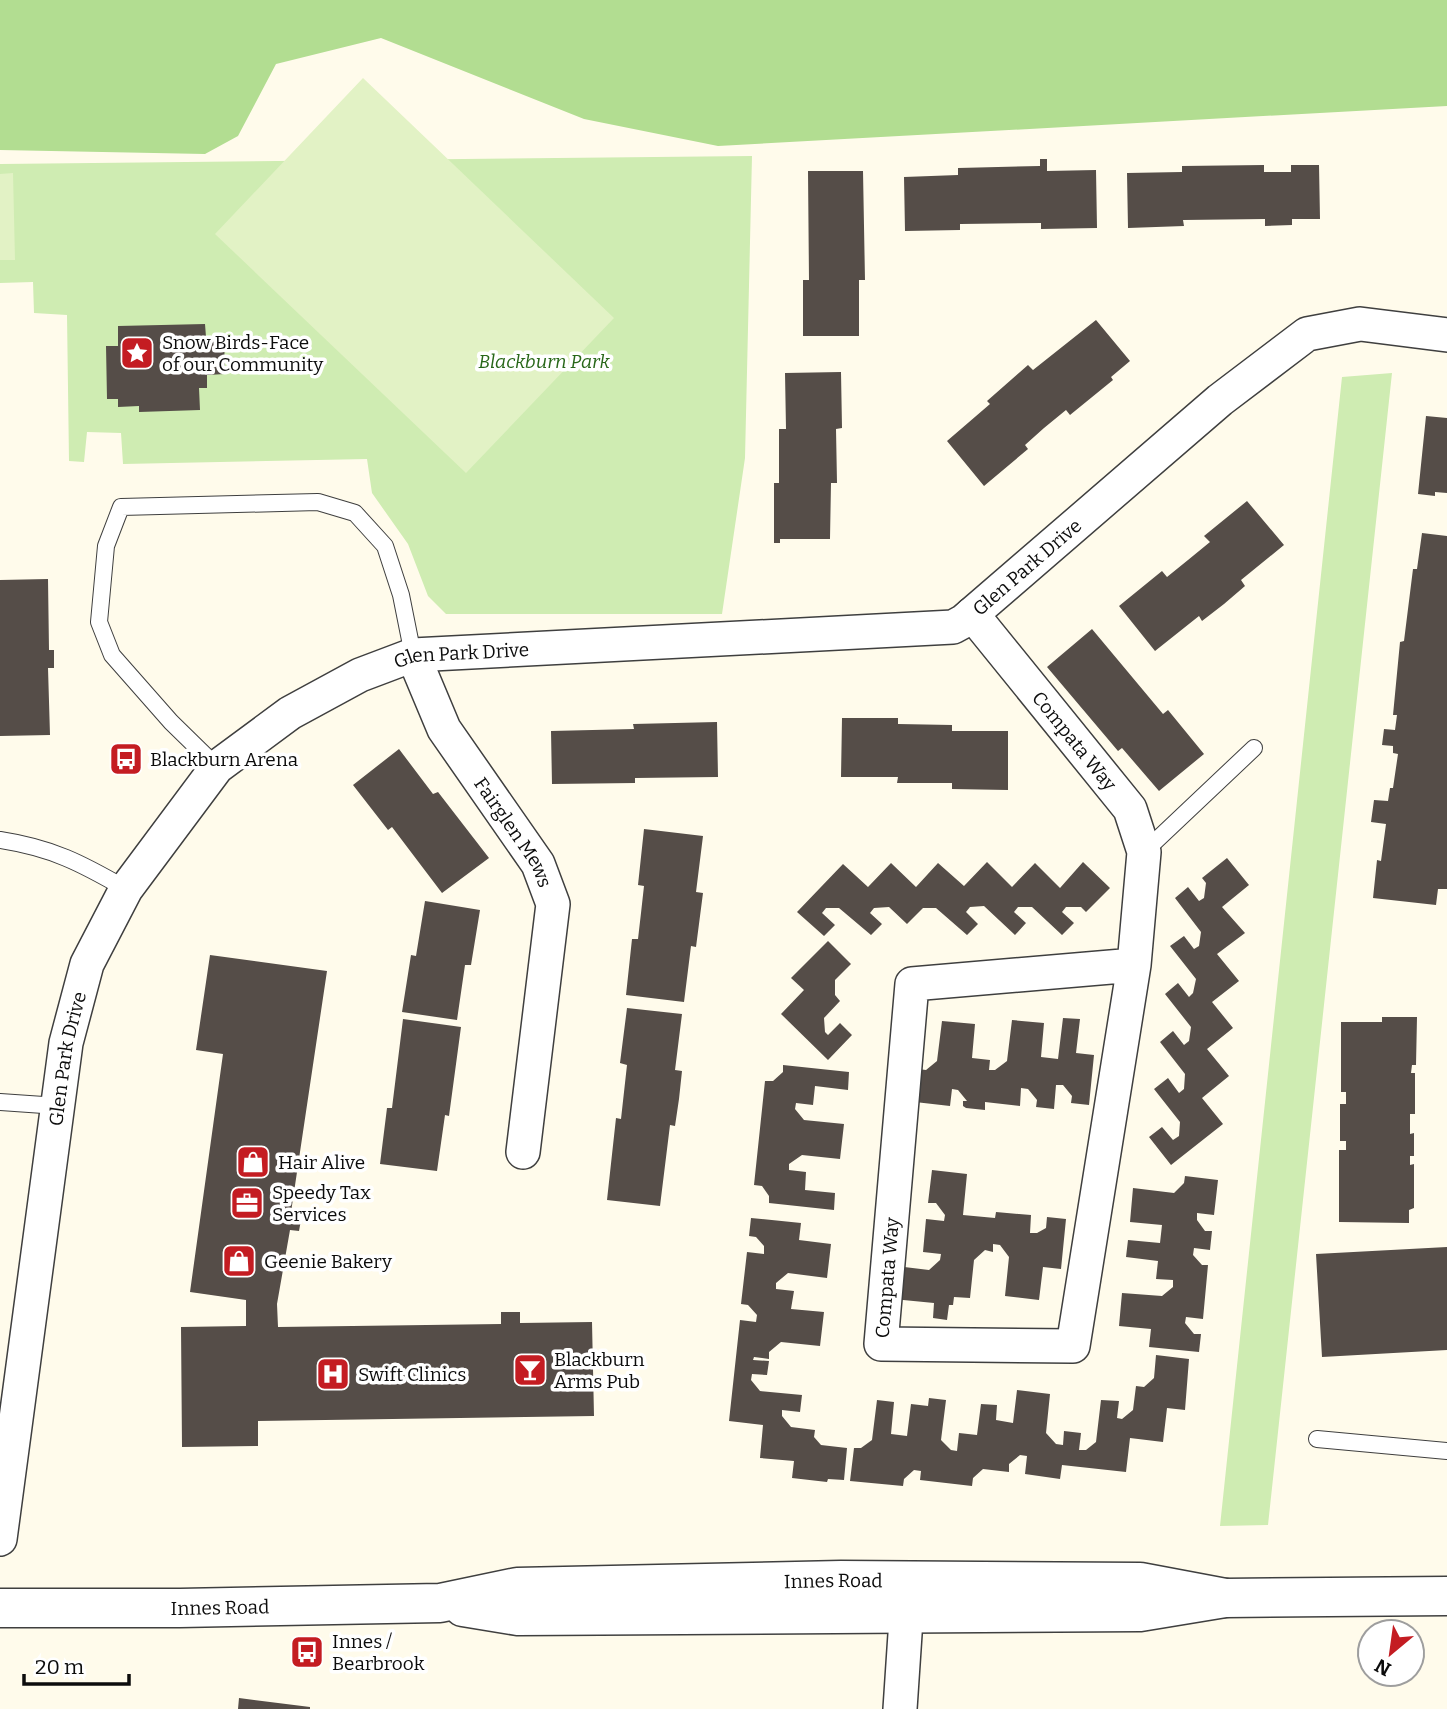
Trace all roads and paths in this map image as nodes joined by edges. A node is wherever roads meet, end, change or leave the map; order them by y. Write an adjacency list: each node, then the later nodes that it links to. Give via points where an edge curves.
1 (1447, 335): 2 (street, Glen Park Drive, via 1360,324 1307,334 1220,400)
2 (972, 614): 3 (street, Glen Park Drive, via 953,627); 7 (street, Compata Way, via 1130,809)
3 (413, 655): 5 (street, Glen Park Drive, via 360,675 290,713); 5 (lane, via 385,545 355,513 318,502 121,507 106,546 99,622 112,655); 12 (street, Fairglen Mews, via 444,729 538,864 553,904)
4 (1254, 748): 7 (lane)
5 (217, 767): 8 (street, Glen Park Drive)
6 (0, 840): 8 (lane, via 80,862)
7 (1144, 852): 9 (street, Compata Way)
8 (126, 889): 11 (street, Glen Park Drive, via 87,964 66,1043)
9 (1133, 965): 9 (street, Compata Way, via 1073,1346 881,1344 912,984)
10 (0, 1102): 11 (lane)
11 (58, 1106): 15 (street, Glen Park Drive)
12 (523, 1152)
13 (1317, 1439): 14 (lane)
14 (1447, 1451)
15 (0, 1539)
16 (1447, 1596): 17 (street, Innes Road, via 1225,1598 1140,1612)
17 (908, 1597): 18 (street, Innes Road, via 518,1616 440,1604); 19 (street)
18 (0, 1608)
19 (900, 1709)

